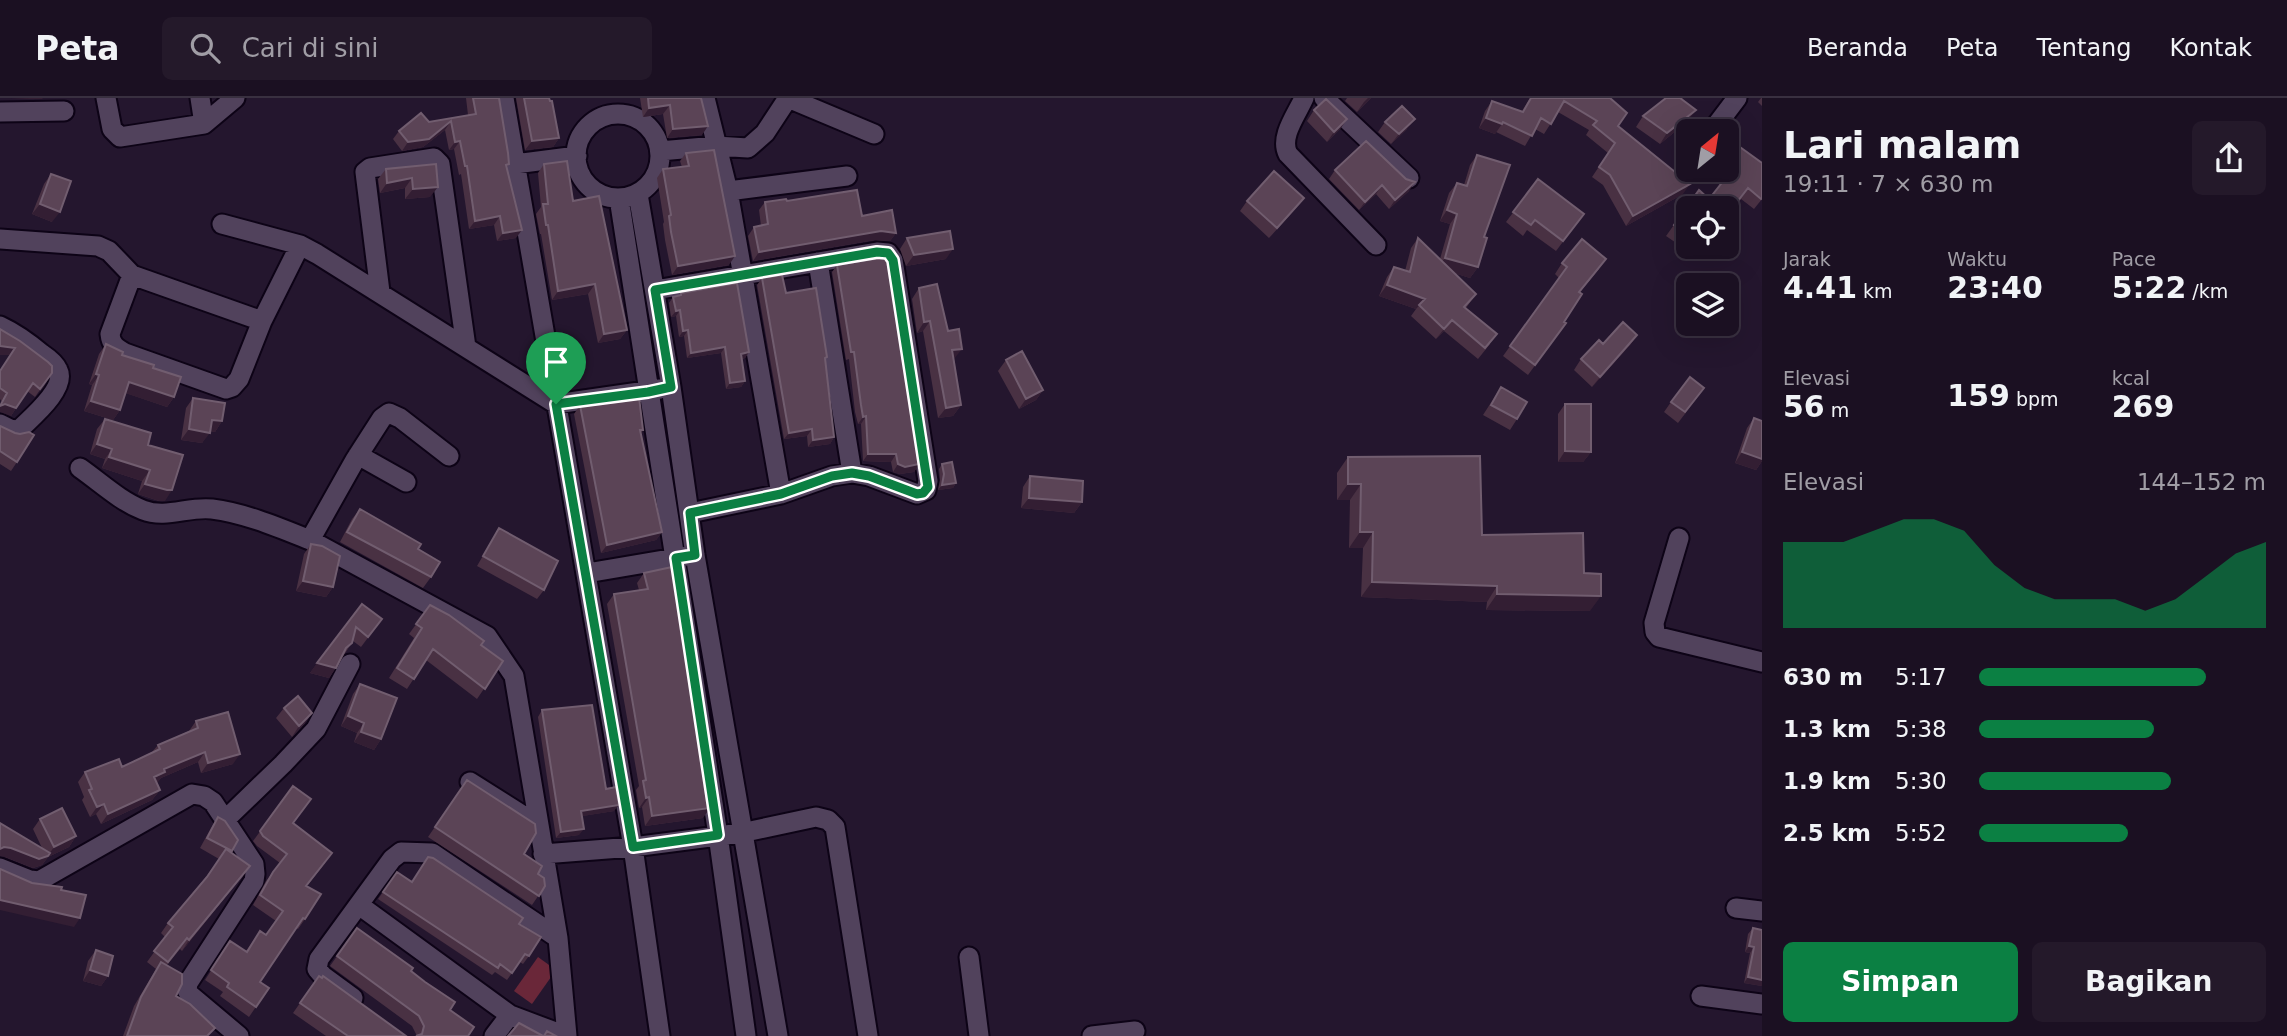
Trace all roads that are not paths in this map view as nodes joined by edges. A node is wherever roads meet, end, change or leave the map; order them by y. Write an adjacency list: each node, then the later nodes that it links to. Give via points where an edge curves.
1 (106, 98): 14 (street, via 112,129 120,137)
2 (200, 98): 14 (street)
3 (235, 98): 14 (street)
4 (504, 98): 19 (street)
5 (705, 98): 16 (street)
6 (788, 98): 15 (street); 16 (street, via 765,133 748,148)
7 (1304, 98): 27 (street, via 1284,146)
8 (1324, 98): 21 (street)
9 (1737, 98): 13 (street)
10 (624, 106): 17 (street, via 652,129); 18 (street, via 584,129)
11 (64, 111): 12 (street)
12 (0, 112)
13 (1721, 119)
14 (204, 124)
15 (874, 134)
16 (716, 146): 17 (street); 22 (street)
17 (660, 151): 23 (street, via 653,182)
18 (577, 156): 19 (street); 23 (street, via 585,183 601,195)
19 (515, 164): 38 (street)
20 (847, 176): 22 (street)
21 (1409, 178)
22 (728, 191): 30 (street)
23 (629, 196): 31 (street); 37 (street)
24 (222, 224): 26 (street)
25 (0, 239): 29 (street, via 99,246)
26 (300, 245): 32 (street); 33 (street)
27 (1376, 245)
28 (818, 261): 30 (street); 43 (street); 43 (street, via 877,252 888,253 893,260 928,487 917,494)
29 (132, 275): 33 (street); 33 (street, via 110,334 116,348 220,387 232,387 239,379)
30 (742, 275): 31 (street); 45 (street)
31 (655, 290): 36 (street)
32 (380, 292): 35 (street); 35 (street, via 365,172 370,167 434,158 440,164)
33 (262, 321)
34 (0, 326): 39 (street, via 52,362 60,377 53,394 21,428 14,431)
35 (466, 347): 38 (street)
36 (671, 387): 37 (street); 46 (street)
37 (648, 392): 38 (street); 49 (street)
38 (556, 404): 50 (street)
39 (0, 424)
40 (358, 455): 41 (street, via 389,413); 44 (street); 48 (street)
41 (449, 456)
42 (80, 468): 48 (street, via 144,511 212,509)
43 (852, 473): 45 (street)
44 (405, 482)
45 (781, 494): 46 (street)
46 (690, 513): 49 (street)
47 (1679, 538): 51 (street, via 1655,632 1659,637)
48 (310, 540): 55 (street, via 487,636 514,676)
49 (685, 556): 50 (street); 56 (street); 57 (street)
50 (587, 573): 58 (street)
51 (1762, 662)
52 (350, 664): 54 (street, via 316,729)
53 (470, 782): 55 (street)
54 (225, 820): 60 (street, via 214,802 192,794 39,881); 71 (street, via 254,864 254,881 187,990)
55 (538, 825): 59 (street)
56 (741, 833): 57 (street); 76 (street); 77 (street, via 816,817 835,827)
57 (718, 835): 58 (street); 75 (street)
58 (633, 847): 59 (street); 74 (street)
59 (543, 854): 64 (street)
60 (0, 868)
61 (359, 905): 64 (street, via 401,852 432,853); 68 (street, via 319,959 317,969); 69 (street)
62 (1736, 908): 63 (street)
63 (1762, 911)
64 (558, 938): 73 (street)
65 (969, 957): 78 (street)
66 (1701, 996): 67 (street)
67 (1762, 1004)
68 (364, 1006)
69 (510, 1014): 72 (street); 73 (street)
70 (1135, 1031): 79 (street)
71 (239, 1036)
72 (494, 1036)
73 (566, 1036)
74 (660, 1036)
75 (746, 1036)
76 (778, 1036)
77 (868, 1036)
78 (979, 1036)
79 (1092, 1036)

